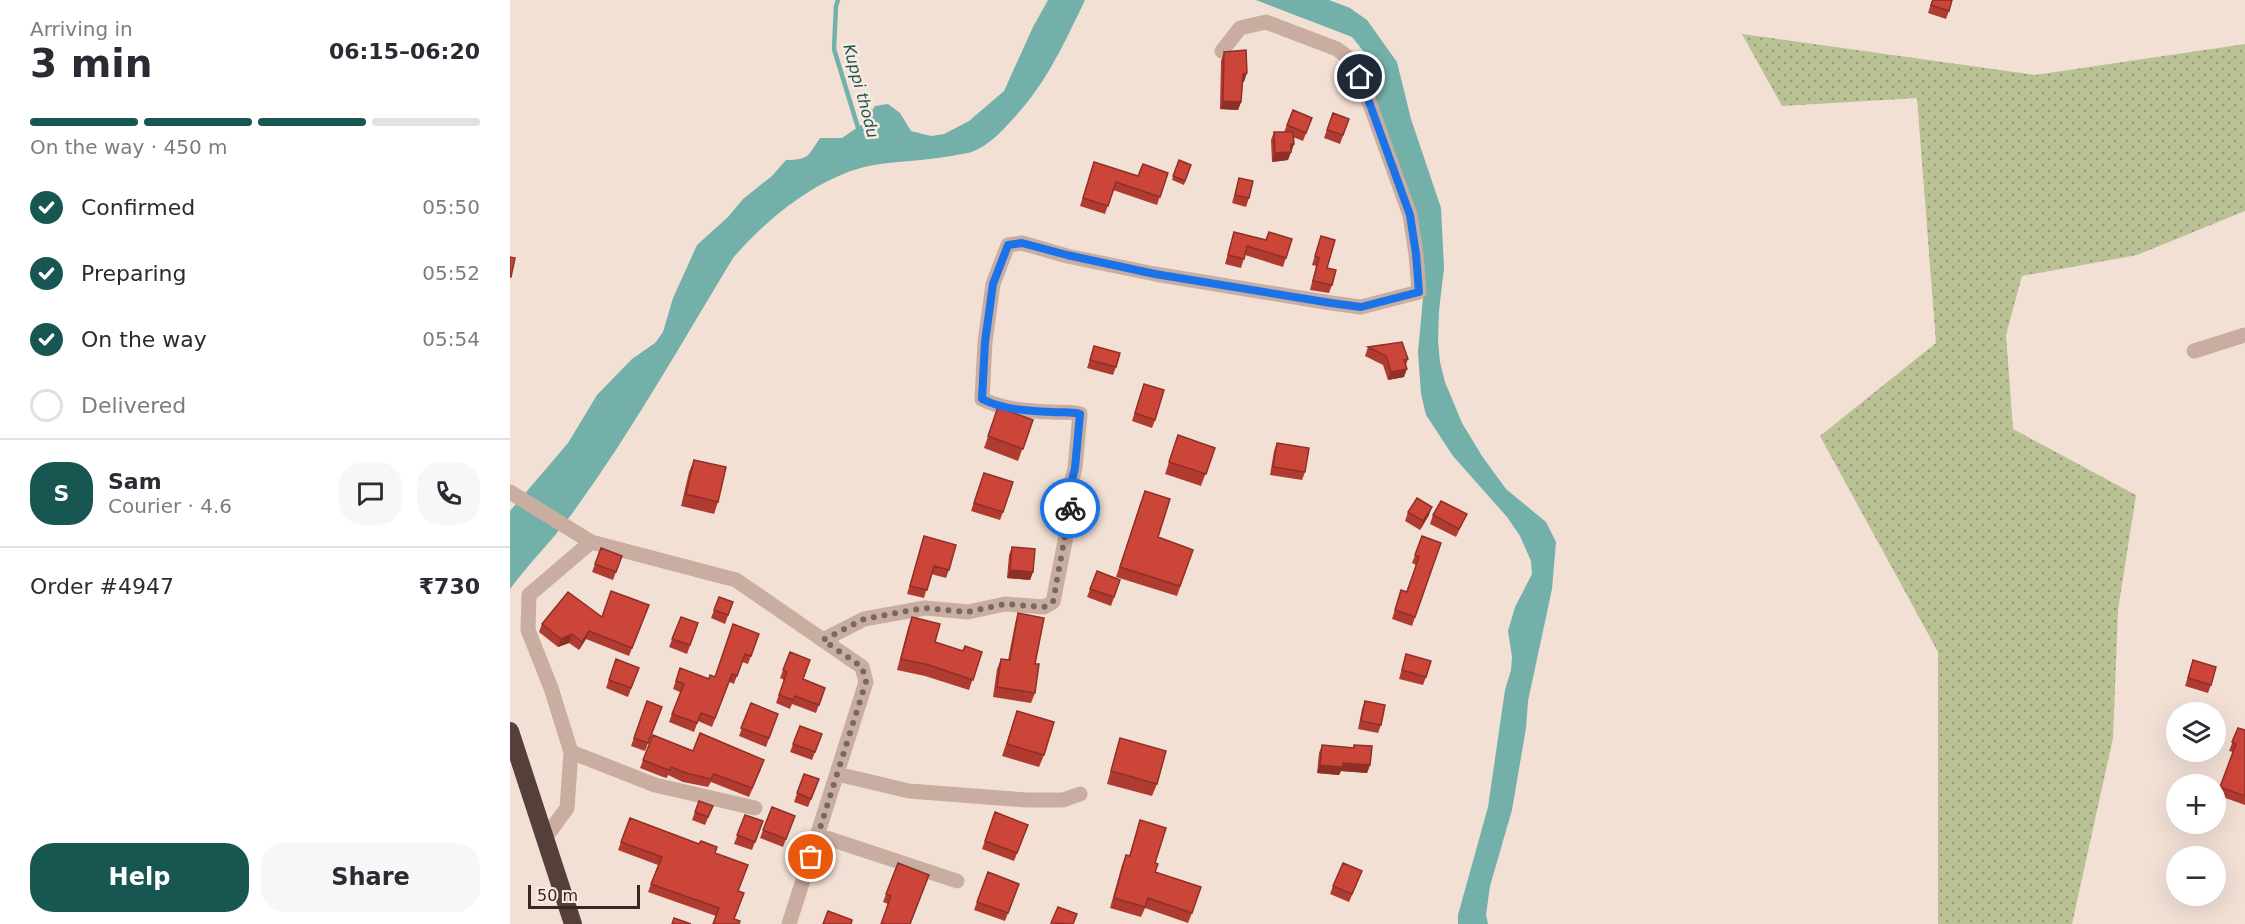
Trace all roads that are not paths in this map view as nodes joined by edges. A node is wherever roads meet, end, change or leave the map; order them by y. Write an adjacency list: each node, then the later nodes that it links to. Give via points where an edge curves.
1 (1222, 51): 6 (street, via 1240,28 1266,22 1337,49 1355,63 1410,215 1419,292 1361,307 1155,274 1022,243 1008,245 993,284 982,399 1026,410 1080,414 1070,516 1053,602 1044,607 1005,604 968,612 924,608 864,619)
2 (2245, 335): 3 (street)
3 (2194, 351)
4 (510, 492): 5 (street)
5 (591, 542): 6 (street, via 736,580); 8 (street, via 529,595 528,630)
6 (823, 640): 9 (street, via 862,667 866,682)
7 (510, 731): 13 (highway)
8 (571, 752): 11 (street, via 655,785); 13 (street, via 567,808)
9 (837, 774): 10 (street, via 909,791 1026,800 1063,800); 12 (street)
10 (1080, 794)
11 (756, 808)
12 (818, 835): 14 (street); 16 (street)
13 (545, 838): 15 (highway)
14 (957, 880)
15 (573, 924)
16 (789, 924)

